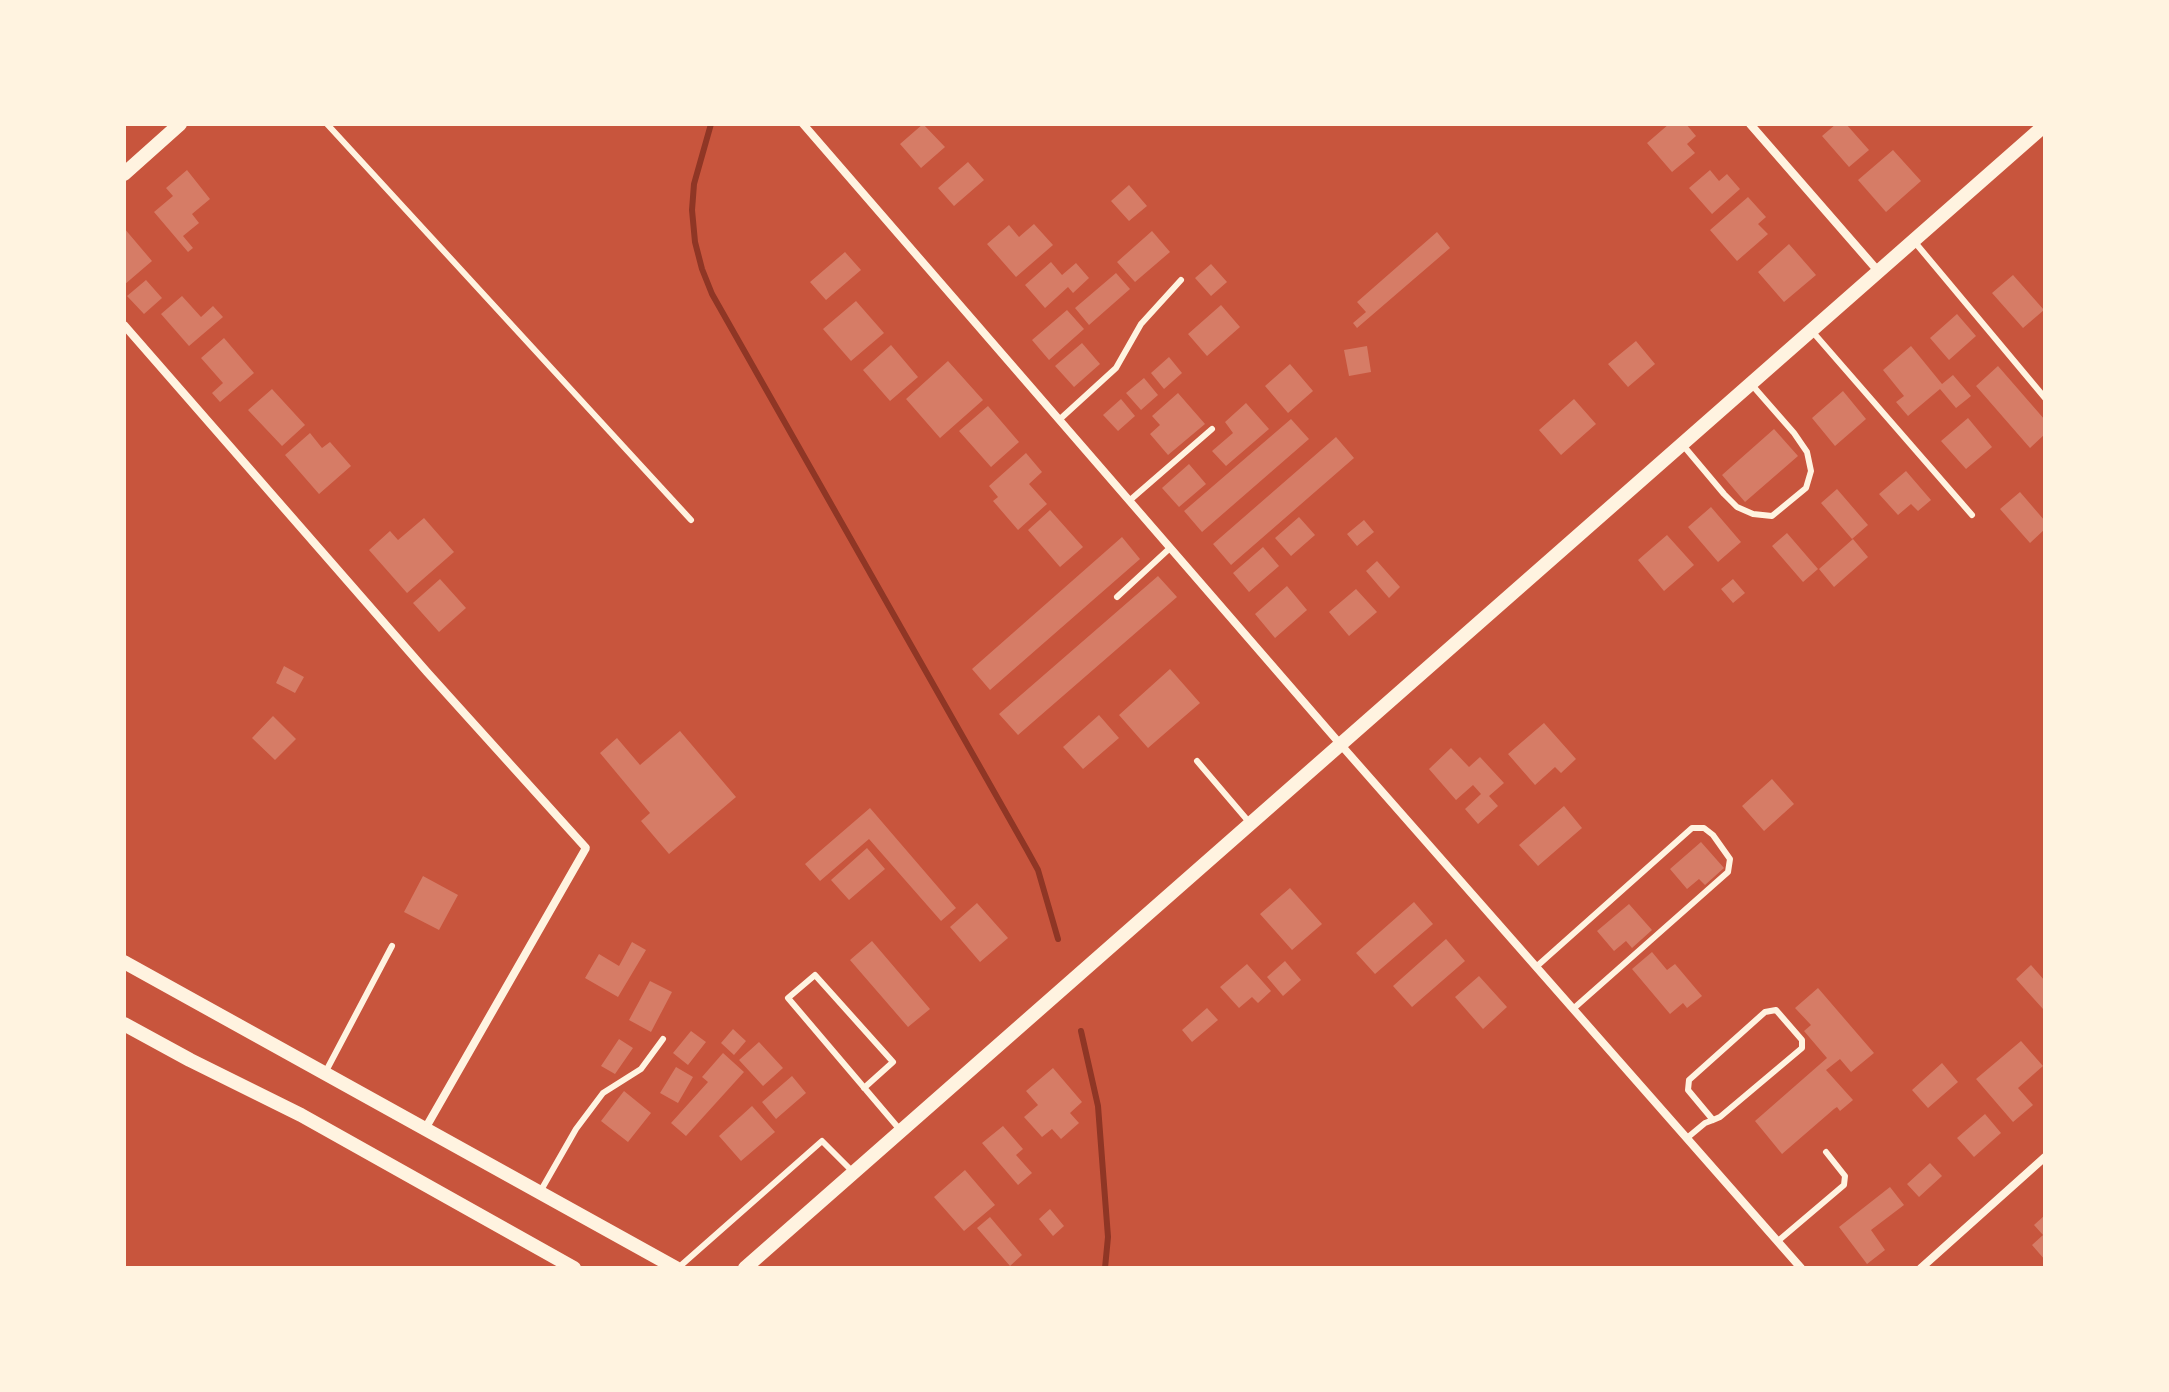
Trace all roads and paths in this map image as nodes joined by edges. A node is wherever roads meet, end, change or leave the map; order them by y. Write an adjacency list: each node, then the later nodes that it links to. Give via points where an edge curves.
1 (180, 124): 6 (street)
2 (327, 124): 19 (lane)
3 (803, 124): 14 (street)
4 (1750, 124): 8 (street)
5 (2045, 125): 7 (street)
6 (124, 174)
7 (1913, 240): 8 (street); 13 (lane)
8 (1878, 271): 11 (street)
9 (1181, 280): 14 (lane, via 1141,324 1116,368)
10 (124, 325): 34 (street, via 586,848)
11 (1811, 330): 12 (street); 18 (lane)
12 (1750, 384): 16 (street); 16 (lane, via 1807,452 1811,471 1806,488 1772,516 1753,514 1737,507)
13 (2045, 398)
14 (1059, 420): 17 (street)
15 (1212, 429): 17 (lane)
16 (1682, 444): 22 (street)
17 (1129, 501): 20 (street)
18 (1972, 515)
19 (691, 520)
20 (1170, 548): 21 (lane); 22 (street)
21 (1117, 597)
22 (1341, 745): 24 (street); 27 (street)
23 (1197, 761): 24 (lane)
24 (1251, 824): 35 (street)
25 (392, 946): 31 (lane)
26 (124, 962): 31 (street)
27 (1536, 967): 28 (street); 28 (lane, via 1692,828 1713,835 1730,859 1728,872)
28 (1573, 1009): 36 (street)
29 (124, 1024): 42 (street, via 301,1115)
30 (663, 1039): 40 (lane, via 641,1069 603,1093)
31 (325, 1073): 34 (street)
32 (864, 1088): 32 (lane, via 788,998 815,975 893,1062); 35 (lane)
33 (1713, 1120): 33 (lane, via 1802,1048 1802,1040 1776,1010 1765,1012 1689,1080 1688,1090); 36 (lane)
34 (425, 1129): 40 (street)
35 (901, 1131): 39 (street)
36 (1687, 1138): 41 (street)
37 (1826, 1152): 41 (lane, via 1845,1176 1844,1185)
38 (2045, 1157): 46 (street)
39 (854, 1173): 43 (lane, via 822,1141); 44 (street)
40 (540, 1192): 43 (street)
41 (1778, 1241): 45 (street)
42 (574, 1268)
43 (677, 1268)
44 (745, 1268)
45 (1801, 1268)
46 (1921, 1268)

